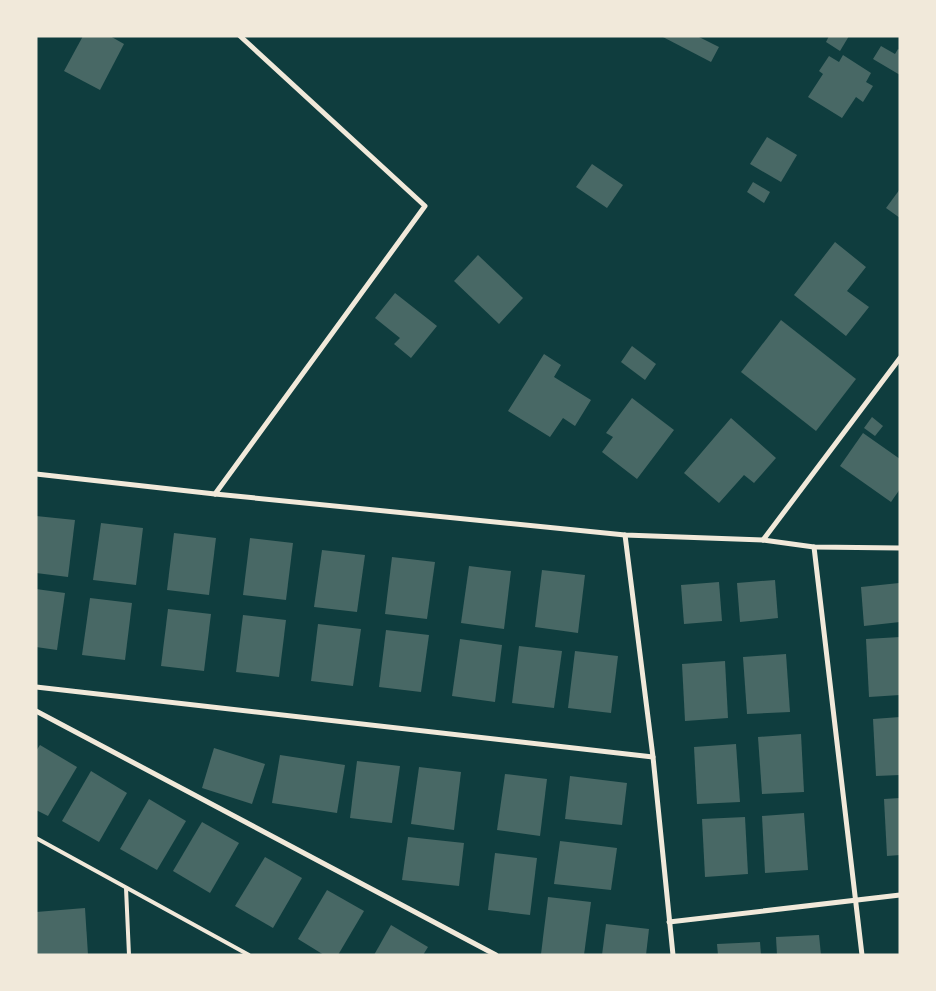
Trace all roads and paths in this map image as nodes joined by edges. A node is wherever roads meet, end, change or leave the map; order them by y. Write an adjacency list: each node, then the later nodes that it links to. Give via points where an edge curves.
1 (240, 36): 4 (street, via 425,206)
2 (900, 358): 6 (street)
3 (36, 474): 4 (street)
4 (215, 494): 5 (street)
5 (625, 535): 6 (street); 11 (street)
6 (763, 540): 7 (street)
7 (814, 547): 8 (street); 15 (street)
8 (900, 548)
9 (36, 687): 11 (street)
10 (36, 711): 19 (street)
11 (653, 757): 16 (street)
12 (36, 838): 13 (lane)
13 (126, 888): 17 (lane); 18 (lane)
14 (900, 895): 15 (street)
15 (856, 900): 16 (street); 21 (street)
16 (669, 922): 20 (street)
17 (129, 955)
18 (249, 955)
19 (496, 955)
20 (673, 955)
21 (862, 955)

